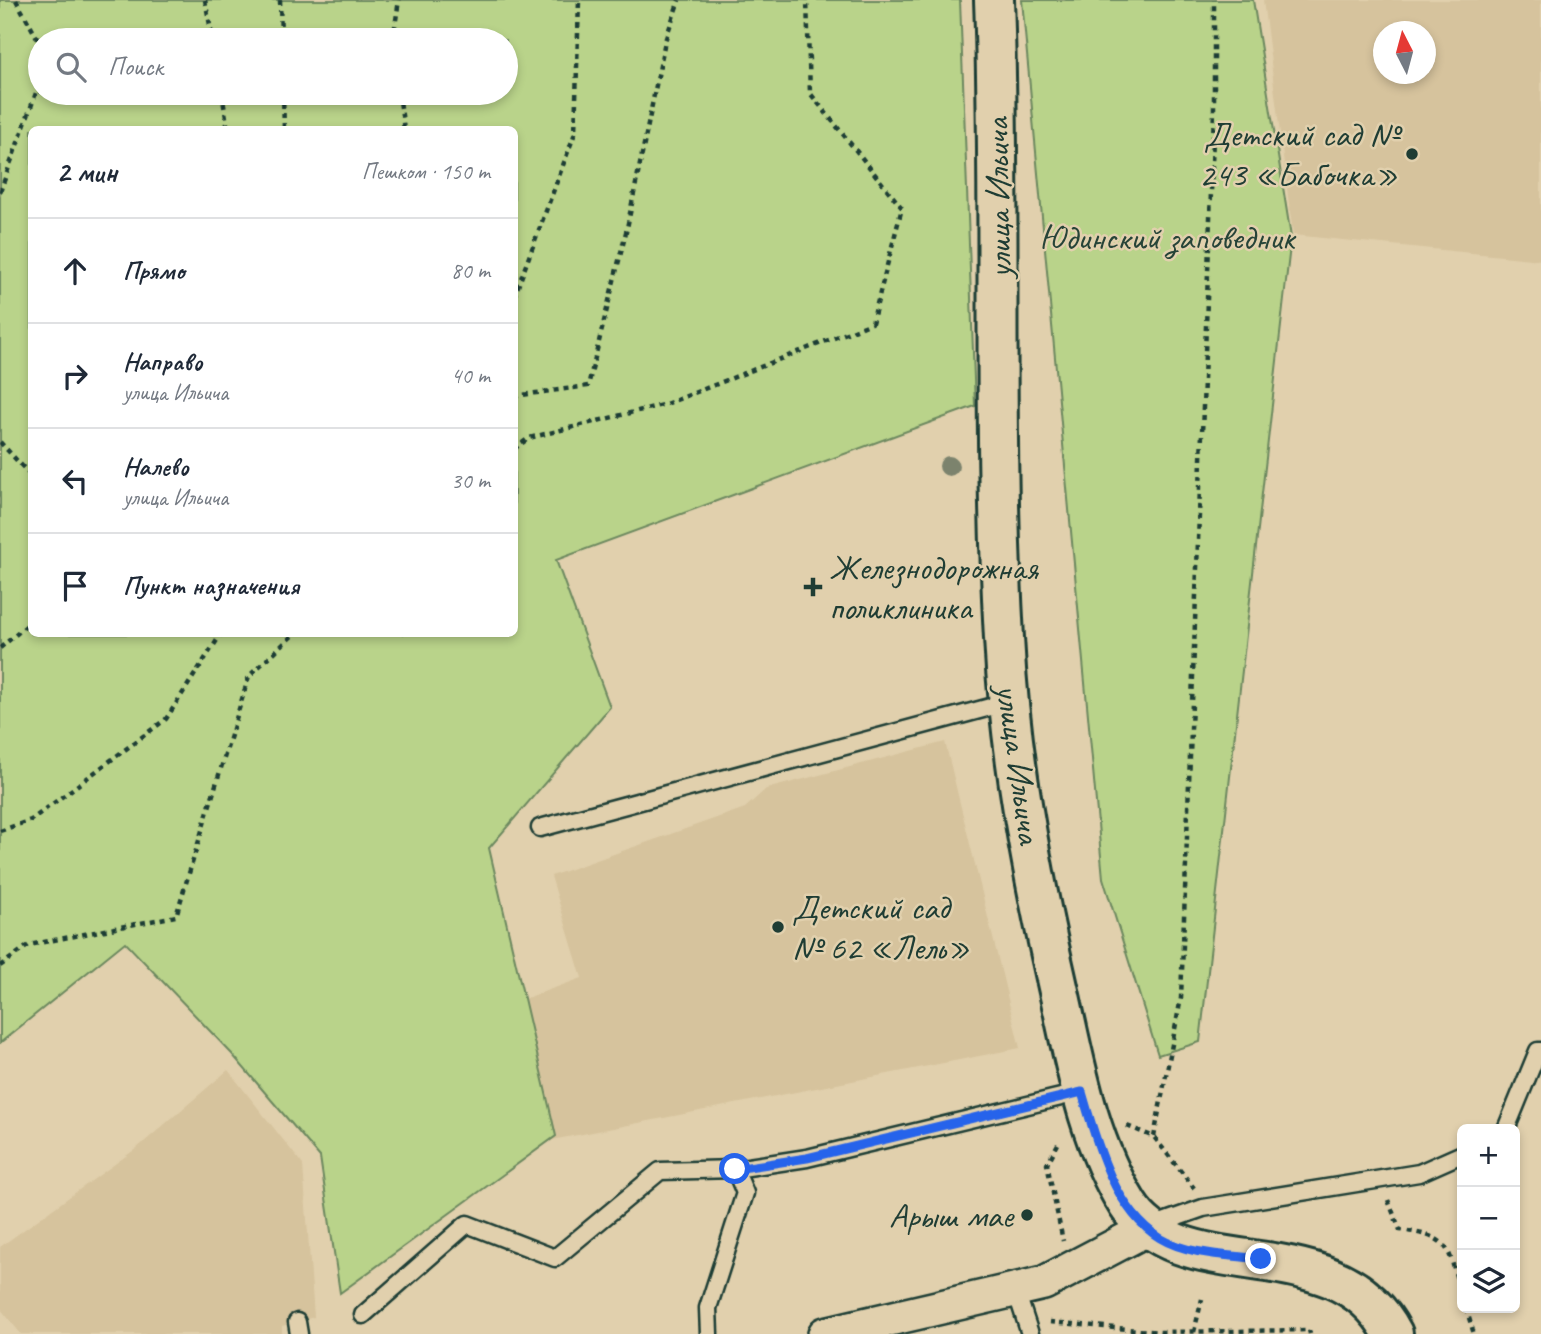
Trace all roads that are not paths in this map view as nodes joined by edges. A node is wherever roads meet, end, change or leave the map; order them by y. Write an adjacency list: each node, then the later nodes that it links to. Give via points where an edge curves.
1 (994, 0): 2 (main road, улица Ильича, via 1001,568)
2 (1009, 702): 3 (lane); 5 (main road, улица Ильича, via 1024,821)
3 (540, 828)
4 (1541, 1051): 6 (lane)
5 (1082, 1092): 8 (lane, via 807,1158); 9 (main road, улица Ильича, via 1111,1175)
6 (1508, 1124)
7 (1457, 1156): 9 (lane, via 1419,1173 1203,1208)
8 (735, 1169): 11 (lane, via 660,1171 555,1258 467,1224); 12 (lane, via 745,1193 708,1308)
9 (1147, 1228): 10 (street); 15 (main road, улица Ильича, via 1161,1240 1184,1248 1315,1272 1348,1287 1374,1307)
10 (1030, 1287): 13 (street); 14 (lane)
11 (363, 1315)
12 (709, 1334)
13 (825, 1334)
14 (1030, 1334)
15 (1393, 1334)

